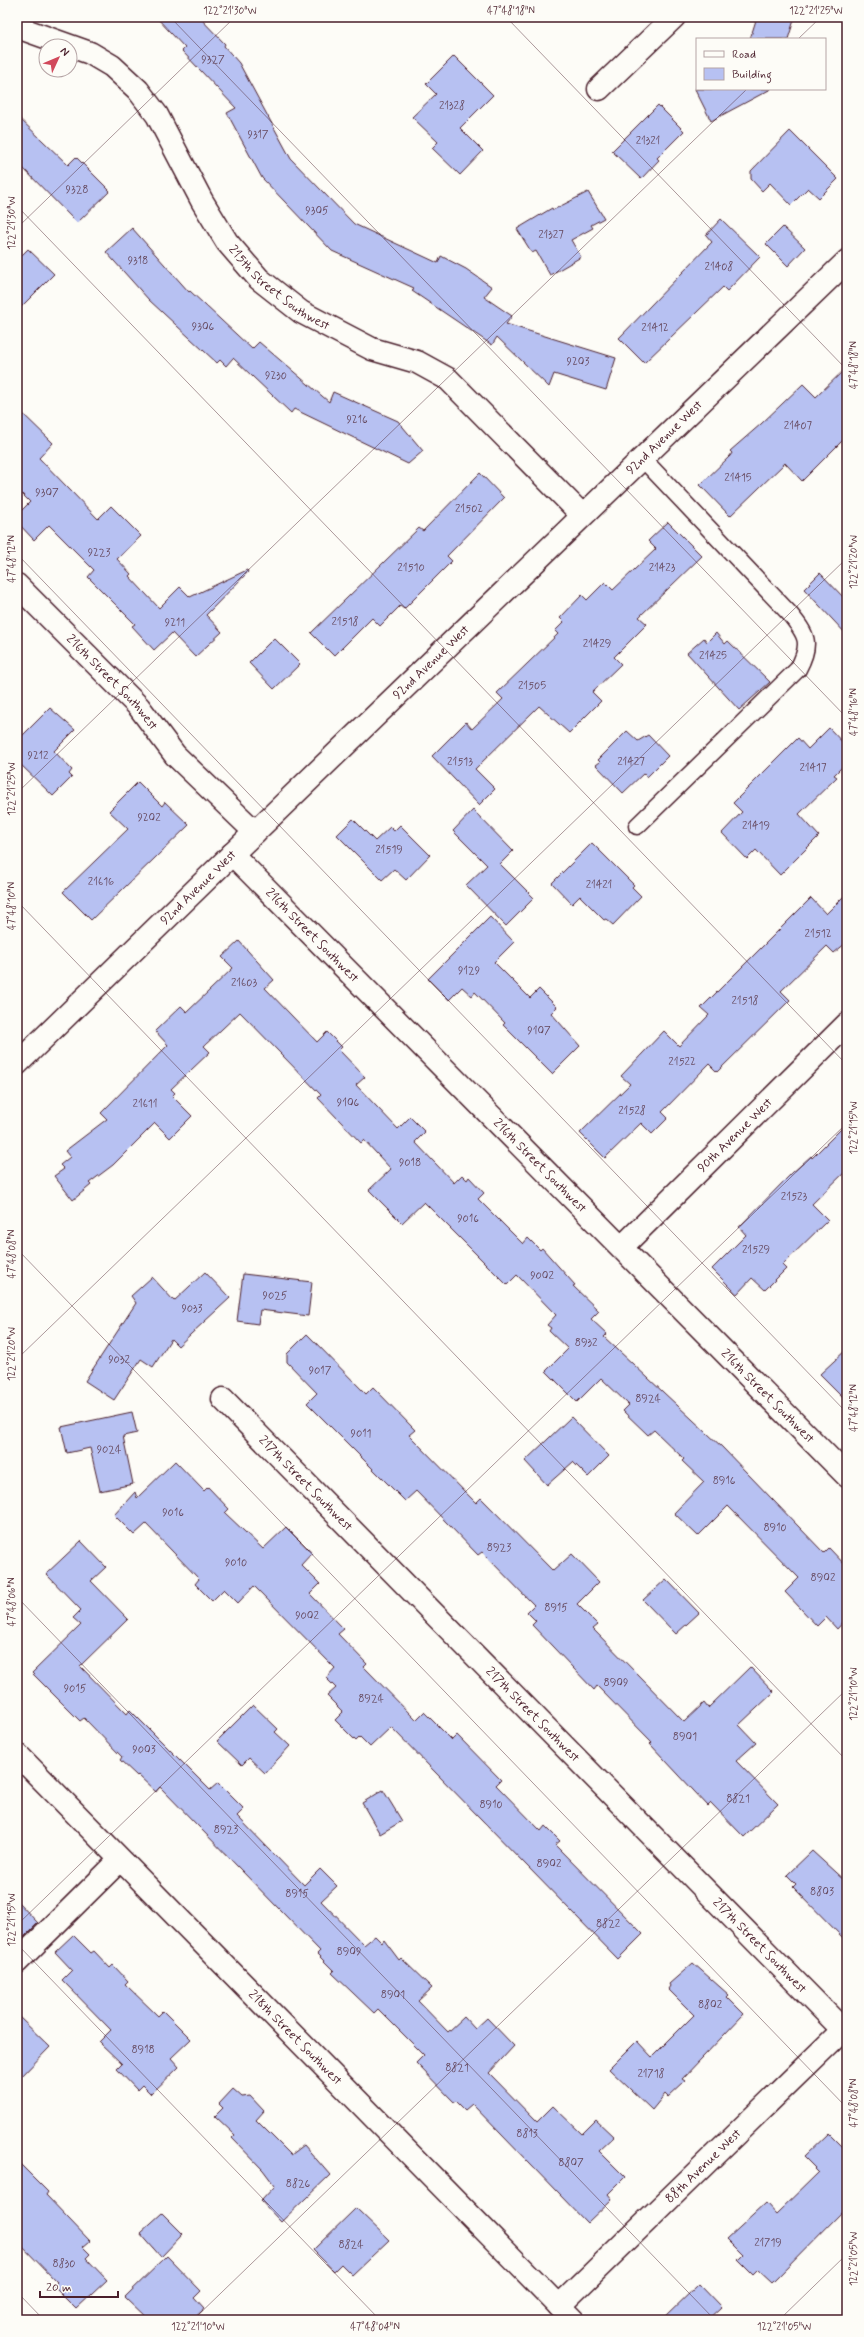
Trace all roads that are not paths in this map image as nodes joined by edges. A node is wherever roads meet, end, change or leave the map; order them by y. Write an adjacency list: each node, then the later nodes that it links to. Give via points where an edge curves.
1 (674, 17): 3 (street)
2 (17, 27): 6 (street, 215th Street Southwest, via 90,53 112,66 138,90 157,115 202,201 223,235 259,279 301,312 372,349 417,362 448,379)
3 (598, 89)
4 (847, 261): 5 (street, 92nd Avenue West)
5 (642, 458): 6 (street, 92nd Avenue West); 8 (lane, via 789,613 803,630 807,641 806,655 798,669)
6 (582, 515): 9 (street, 92nd Avenue West)
7 (17, 585): 9 (street, 216th Street Southwest, via 139,707 175,755)
8 (637, 826)
9 (255, 832): 10 (street, 92nd Avenue West)
10 (232, 854): 12 (street, 92nd Avenue West); 13 (street, 216th Street Southwest)
11 (847, 1024): 13 (street, 90th Avenue West)
12 (17, 1064)
13 (622, 1247): 15 (street, 216th Street Southwest)
14 (224, 1398): 19 (street, 217th Street Southwest)
15 (847, 1476)
16 (17, 1754): 17 (street, 218th Street Southwest)
17 (120, 1860): 18 (street); 20 (street, 218th Street Southwest)
18 (17, 1962)
19 (845, 2028): 20 (street, 88th Avenue West)
20 (566, 2313)

